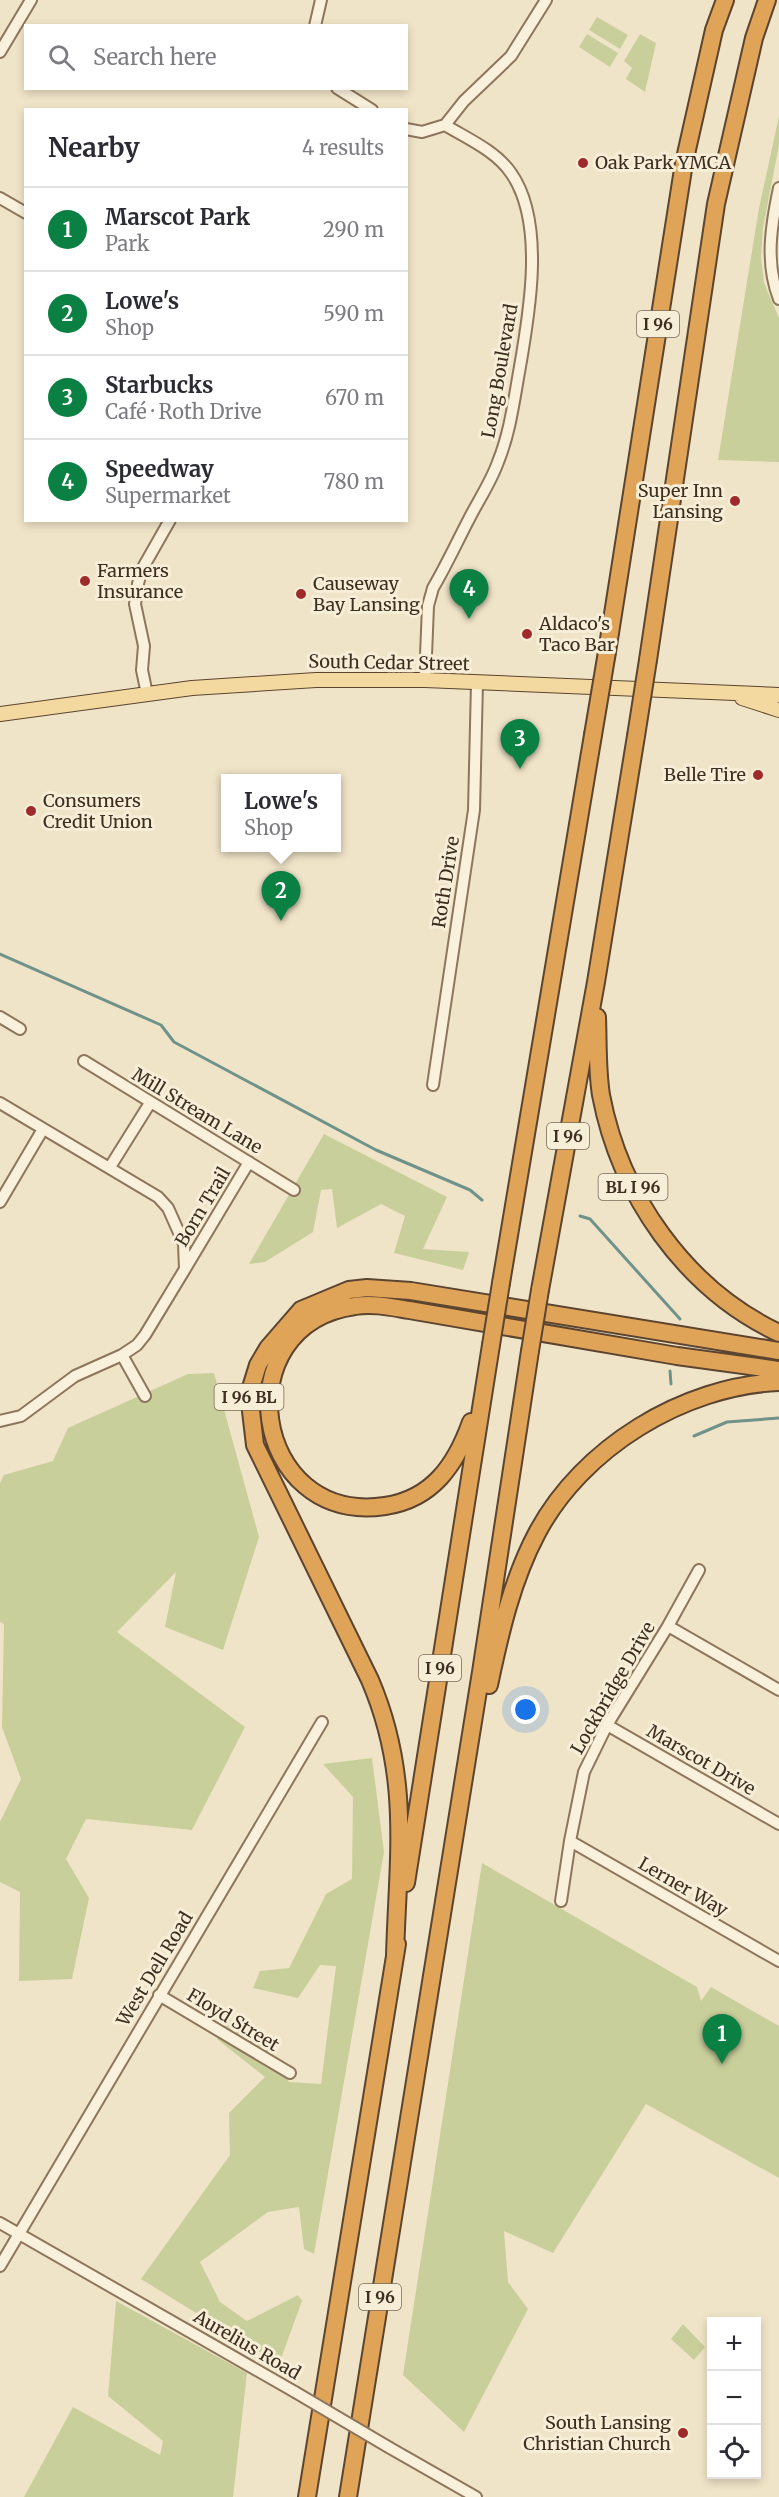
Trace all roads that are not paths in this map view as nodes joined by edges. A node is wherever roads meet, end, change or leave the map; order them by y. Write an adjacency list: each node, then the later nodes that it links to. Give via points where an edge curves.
1 (31, 0): 7 (street)
2 (321, 0): 6 (street)
3 (546, 0): 10 (street, via 511,56)
4 (725, 0): 41 (highway, I 96, bridge, via 714,30 684,163)
5 (767, 0): 24 (highway, I 96, bridge, via 754,38 717,204)
6 (315, 24)
7 (0, 52)
8 (341, 90): 9 (street)
9 (369, 108)
10 (445, 125): 11 (street, via 422,132); 17 (street, Long Boulevard, via 504,163 513,175 529,221 532,282 508,435 498,464 433,588 428,606)
11 (408, 129)
12 (779, 188): 15 (street, via 770,253)
13 (0, 198): 14 (street)
14 (24, 212)
15 (779, 299)
16 (169, 522): 20 (street, via 141,571 135,604 144,646 142,670)
17 (425, 680): 18 (main road, South Cedar Street); 20 (main road, South Cedar Street, via 288,680)
18 (477, 683): 19 (main road, South Cedar Street); 28 (street, Roth Drive, via 474,810)
19 (729, 693): 21 (main road, South Cedar Street); 22 (main road)
20 (147, 694): 23 (main road, South Cedar Street)
21 (779, 695)
22 (779, 710)
23 (0, 714)
24 (596, 982): 37 (highway, BL I 96, via 601,1092 613,1139 634,1191 664,1238 691,1270 728,1302); 52 (highway, I 96, bridge, via 540,1290)
25 (0, 1017): 26 (street)
26 (20, 1029)
27 (84, 1061): 30 (street, Mill Stream Lane)
28 (433, 1085)
29 (0, 1103): 31 (street)
30 (150, 1103): 32 (street, Mill Stream Lane); 33 (street)
31 (43, 1129): 33 (street); 35 (street)
32 (249, 1162): 34 (street, Mill Stream Lane); 36 (street, Born Trail)
33 (110, 1167): 36 (street, via 158,1197 168,1208 184,1244)
34 (294, 1190)
35 (0, 1202)
36 (185, 1269): 39 (street, Born Trail, via 145,1335)
37 (779, 1333)
38 (779, 1351): 54 (highway, I 96 BL, via 411,1291 367,1288 349,1290 301,1310 268,1348 249,1394 255,1445 370,1680 395,1756 401,1817)
39 (122, 1355): 43 (street); 44 (street, Born Trail, via 75,1376 21,1416)
40 (779, 1370): 41 (highway, I 96 BL, via 398,1308 352,1306 316,1320 287,1346 270,1386 270,1430 287,1466 313,1491 352,1506 391,1506 424,1492 447,1472 464,1440)
41 (485, 1381): 54 (highway, I 96)
42 (779, 1382): 52 (highway, via 710,1395 648,1422 588,1468 546,1518 529,1548 510,1600)
43 (145, 1396)
44 (0, 1421)
45 (699, 1570): 46 (street, Lockbridge Drive)
46 (668, 1626): 47 (street); 49 (street, Lockbridge Drive)
47 (779, 1690)
48 (322, 1722): 56 (street, West Dell Road)
49 (607, 1725): 50 (street, Marscot Drive); 51 (street, Lockbridge Drive, via 584,1772)
50 (779, 1824)
51 (570, 1841): 53 (street, Lockbridge Drive); 55 (street, Lerner Way)
52 (449, 1871): 62 (highway, I 96)
53 (561, 1901)
54 (395, 1955): 61 (highway, I 96)
55 (779, 1961)
56 (159, 1995): 57 (street, Floyd Street); 59 (street, West Dell Road)
57 (290, 2073)
58 (0, 2223): 59 (street, Aurelius Road)
59 (19, 2234): 60 (street, West Dell Road); 63 (street, Aurelius Road, bridge)
60 (0, 2266)
61 (306, 2497)
62 (348, 2497)
63 (476, 2497)

